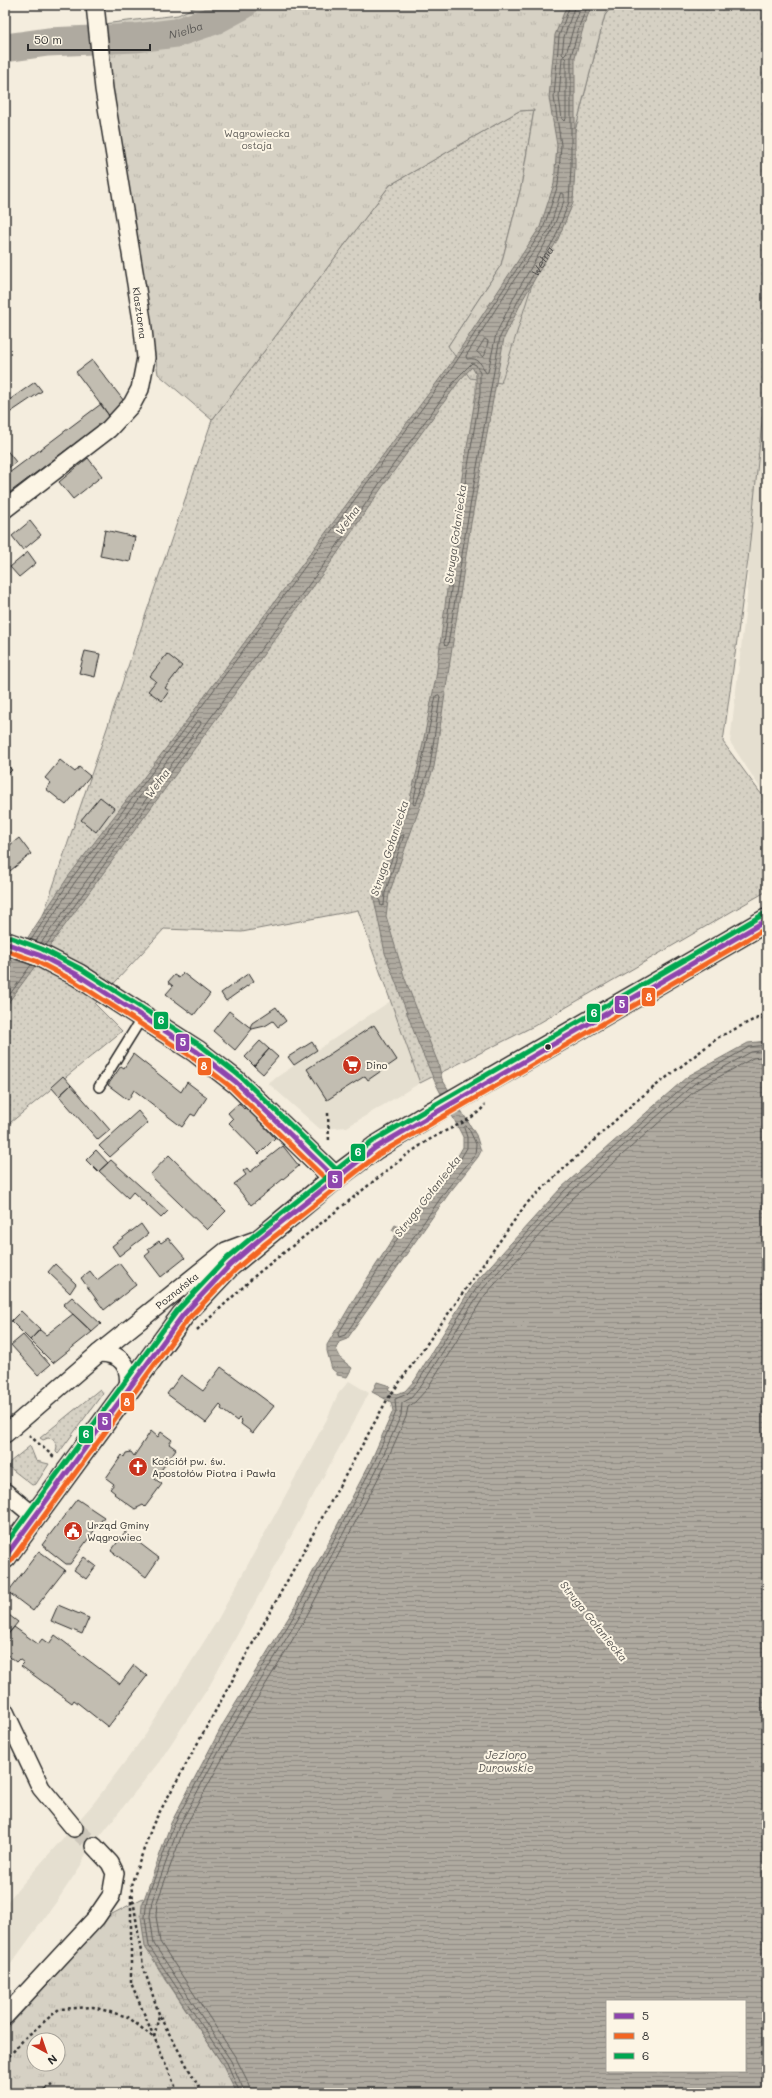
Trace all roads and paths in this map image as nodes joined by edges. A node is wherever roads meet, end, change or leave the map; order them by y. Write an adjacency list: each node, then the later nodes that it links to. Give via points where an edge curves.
1 (95, 13): 2 (street, Klasztorna, via 142,320 146,358 143,378 140,389 122,417)
2 (5, 509)
3 (767, 920): 13 (main road, via 434,1112 375,1148)
4 (5, 943): 6 (main road, via 78,975)
5 (767, 1011): 7 (path)
6 (143, 1016): 9 (lane); 13 (main road, via 196,1051 236,1082)
7 (755, 1019): 8 (path); 26 (path, via 720,1037 636,1101 526,1204 392,1391 153,1824)
8 (767, 1019)
9 (98, 1087)
10 (328, 1113): 12 (path)
11 (471, 1117): 15 (path, via 408,1154 257,1274)
12 (329, 1142)
13 (335, 1178): 14 (main road)
14 (260, 1239): 16 (street, Poznańska, via 226,1251); 17 (main road, via 230,1265 183,1315)
15 (195, 1332)
16 (100, 1354): 17 (street, via 109,1353 124,1361 130,1377); 18 (street, Poznańska)
17 (128, 1387): 19 (main road)
18 (10, 1429): 19 (path)
19 (69, 1469): 21 (main road)
20 (5, 1492): 21 (street)
21 (34, 1516): 22 (main road)
22 (5, 1557)
23 (5, 1712): 24 (street, via 41,1788)
24 (74, 1828)
25 (94, 1846): 28 (street, via 110,1863 115,1873 111,1896 96,1918)
26 (131, 1885): 27 (path, via 143,1966); 29 (path, via 131,1983)
27 (159, 2015): 29 (path); 34 (path)
28 (5, 2016)
29 (154, 2038): 30 (path, via 121,2015 93,2007 59,2008 25,2038); 33 (path)
30 (5, 2061)
31 (52, 2085): 32 (path)
32 (40, 2093)
33 (178, 2093)
34 (202, 2093)

